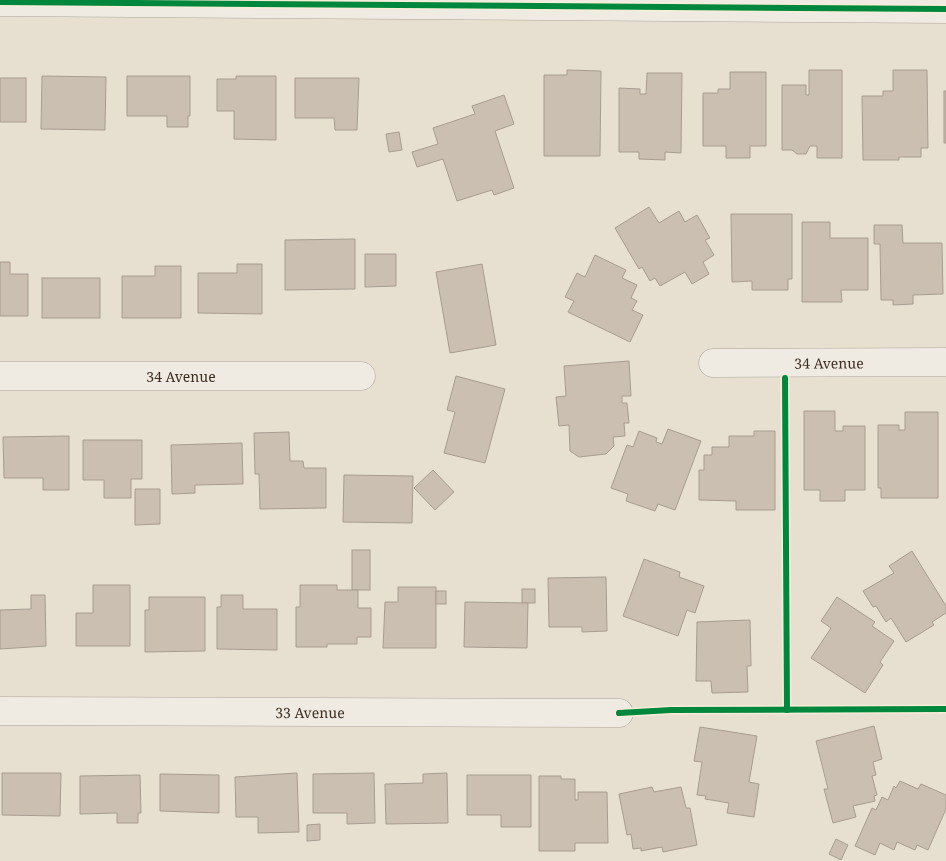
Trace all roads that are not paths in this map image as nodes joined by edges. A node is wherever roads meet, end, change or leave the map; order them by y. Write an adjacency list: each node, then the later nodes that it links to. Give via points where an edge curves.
1 (0, 2): 2 (street)
2 (285, 2): 3 (street)
3 (659, 3): 4 (street)
4 (946, 9)
5 (946, 362): 6 (street, 34 Avenue)
6 (713, 363)
7 (0, 376): 8 (street, 34 Avenue)
8 (361, 376)
9 (0, 711): 10 (street, 33 Avenue)
10 (619, 713)

